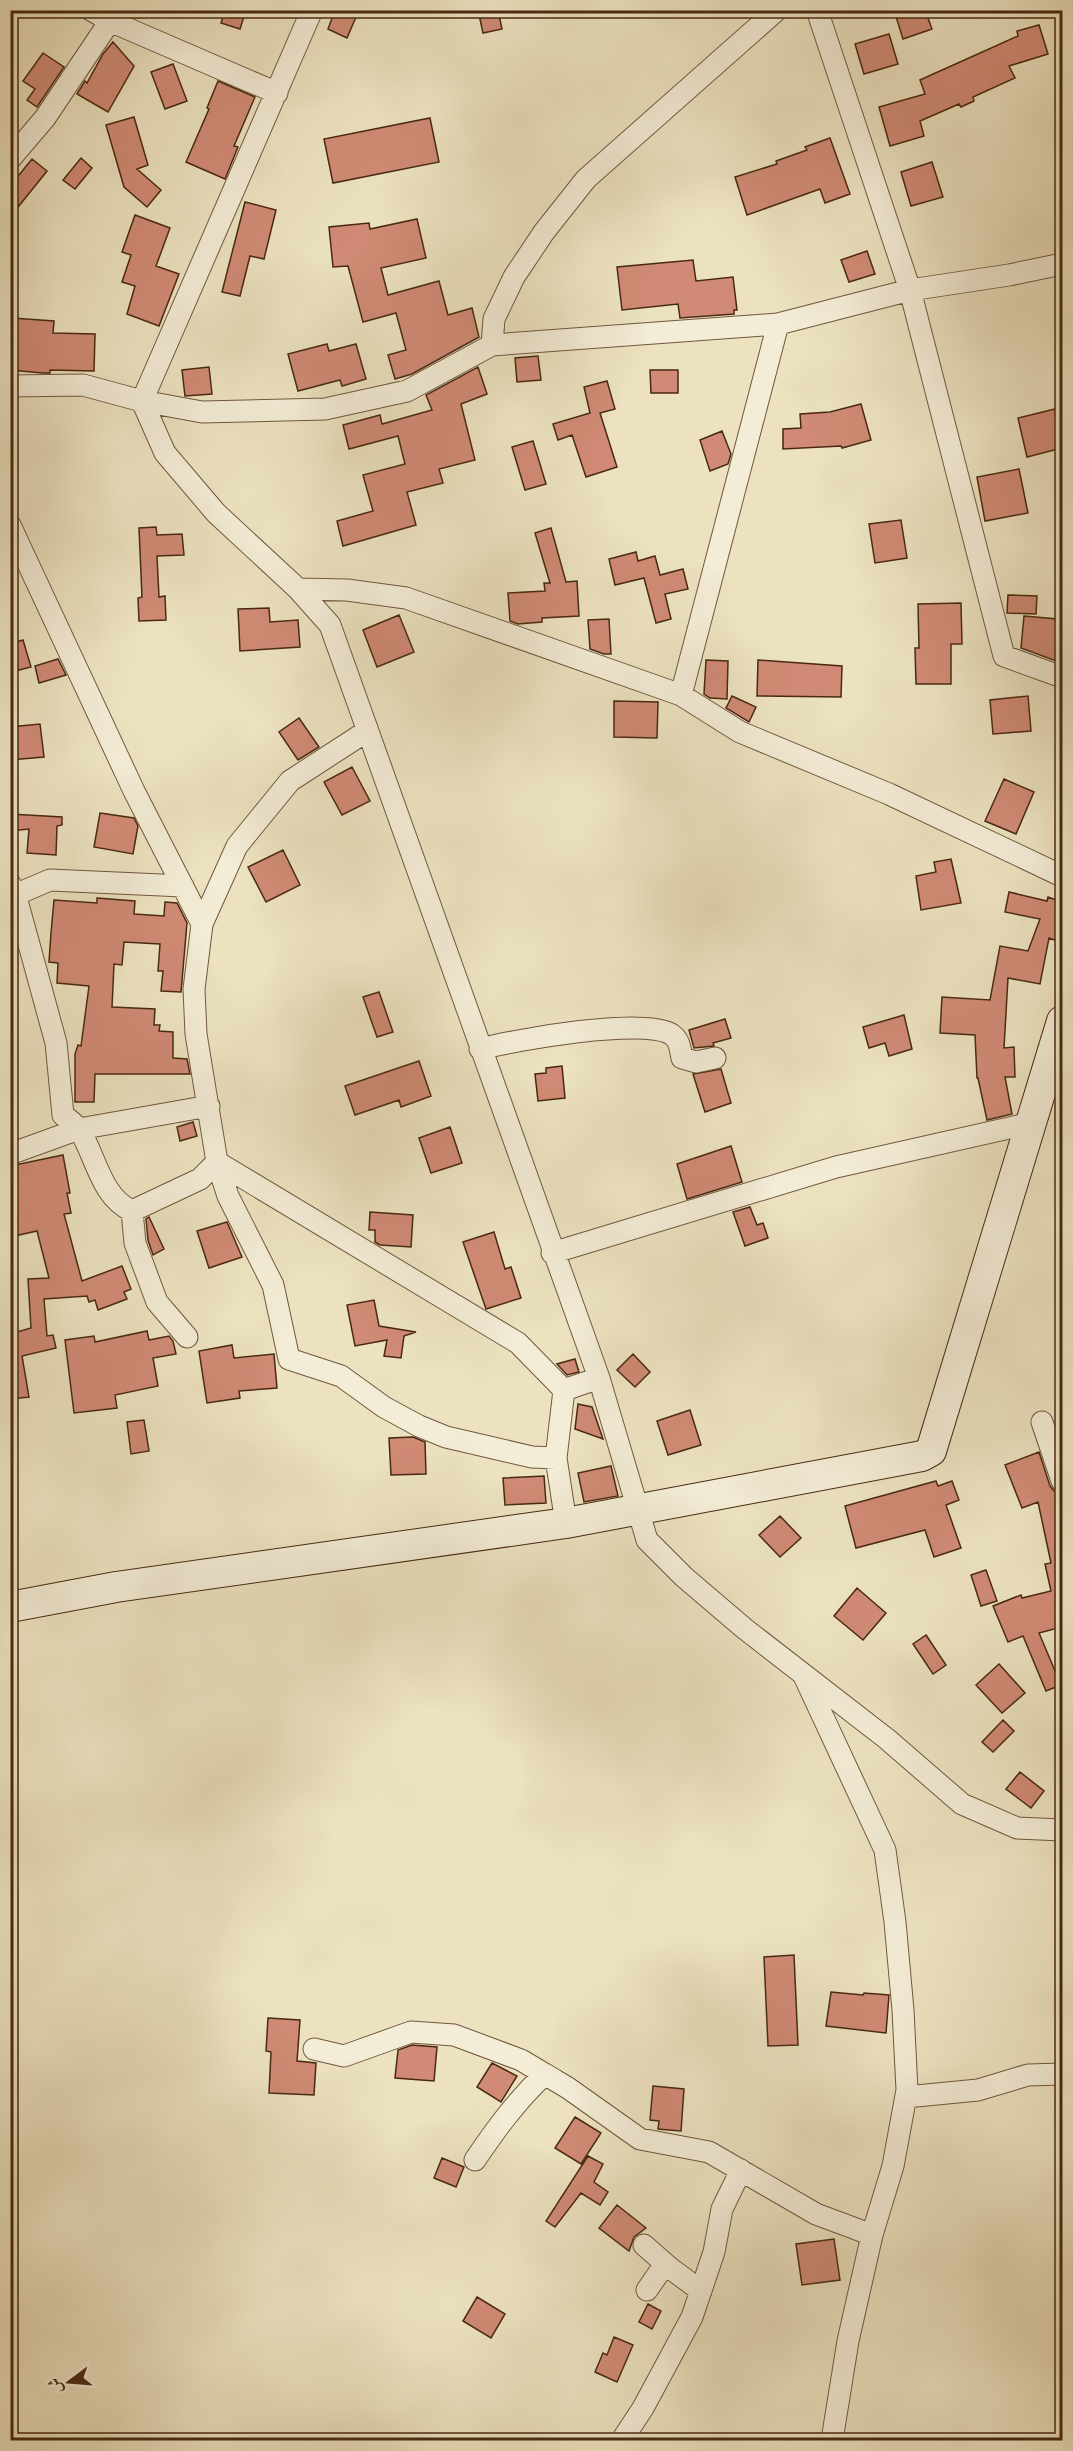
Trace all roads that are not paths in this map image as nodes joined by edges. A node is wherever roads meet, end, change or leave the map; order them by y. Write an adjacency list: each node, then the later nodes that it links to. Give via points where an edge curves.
1 (91, 10): 5 (street)
2 (312, 10): 6 (street)
3 (777, 10): 11 (street, via 586,179 514,277 494,319)
4 (817, 10): 9 (street)
5 (112, 16): 6 (street); 7 (street, via 45,118)
6 (277, 93): 13 (street)
7 (10, 159)
8 (1062, 264): 9 (street)
9 (910, 290): 10 (street); 16 (street, via 1004,656)
10 (778, 324): 11 (street); 17 (street)
11 (492, 345): 13 (street, via 407,391 325,409 202,412)
12 (10, 386): 13 (street, via 83,385)
13 (142, 401): 15 (street, via 165,453 216,513)
14 (10, 525): 20 (street)
15 (298, 589): 17 (street, via 406,597); 18 (street, via 330,624)
16 (1062, 677)
17 (681, 695): 19 (street, via 740,732 889,794)
18 (367, 731): 22 (street, via 290,781 237,846); 24 (street)
19 (1062, 876)
20 (183, 886): 21 (street, via 50,880); 22 (street)
21 (12, 893): 28 (street, via 56,1043 63,1115)
22 (202, 924): 26 (street, via 195,989 196,1034)
23 (1062, 1022): 27 (street)
24 (480, 1049): 25 (street, via 595,1030 649,1028 670,1034 679,1042 682,1058 696,1062); 32 (street)
25 (715, 1058)
26 (209, 1106): 28 (street); 30 (street)
27 (1031, 1123): 32 (street, via 836,1167); 39 (street, via 931,1451 922,1456)
28 (79, 1129): 29 (street); 31 (street, via 97,1171 119,1205)
29 (10, 1154)
30 (217, 1162): 31 (street, via 200,1179); 35 (street, via 518,1343); 37 (street, via 228,1196 273,1285 289,1359 341,1376 384,1407 446,1437)
31 (132, 1211): 33 (street, via 135,1243 157,1302)
32 (552, 1253): 34 (street)
33 (187, 1337)
34 (599, 1378): 35 (street); 39 (street)
35 (564, 1390): 37 (street)
36 (1042, 1422): 38 (street)
37 (556, 1458): 40 (street)
38 (1062, 1481)
39 (639, 1508): 40 (street); 42 (street, via 647,1540 745,1629)
40 (566, 1523): 41 (street, via 116,1587)
41 (10, 1607)
42 (803, 1672): 43 (street, via 962,1804 1017,1828); 47 (street, via 885,1850 896,1922)
43 (1062, 1830)
44 (314, 2049): 45 (street, via 344,2056 411,2032 454,2035 521,2060)
45 (545, 2074): 48 (street, via 502,2121); 49 (street, via 640,2139 709,2152)
46 (1062, 2074): 47 (street, via 1028,2075 978,2090)
47 (906, 2097): 50 (street, via 893,2166)
48 (475, 2160)
49 (741, 2170): 50 (street, via 816,2214); 54 (street, via 722,2209)
50 (872, 2235): 56 (street, via 848,2341)
51 (644, 2245): 52 (street)
52 (665, 2264): 53 (street); 54 (street)
53 (647, 2290)
54 (701, 2291): 55 (street, via 679,2343)
55 (622, 2440)
56 (832, 2440)

